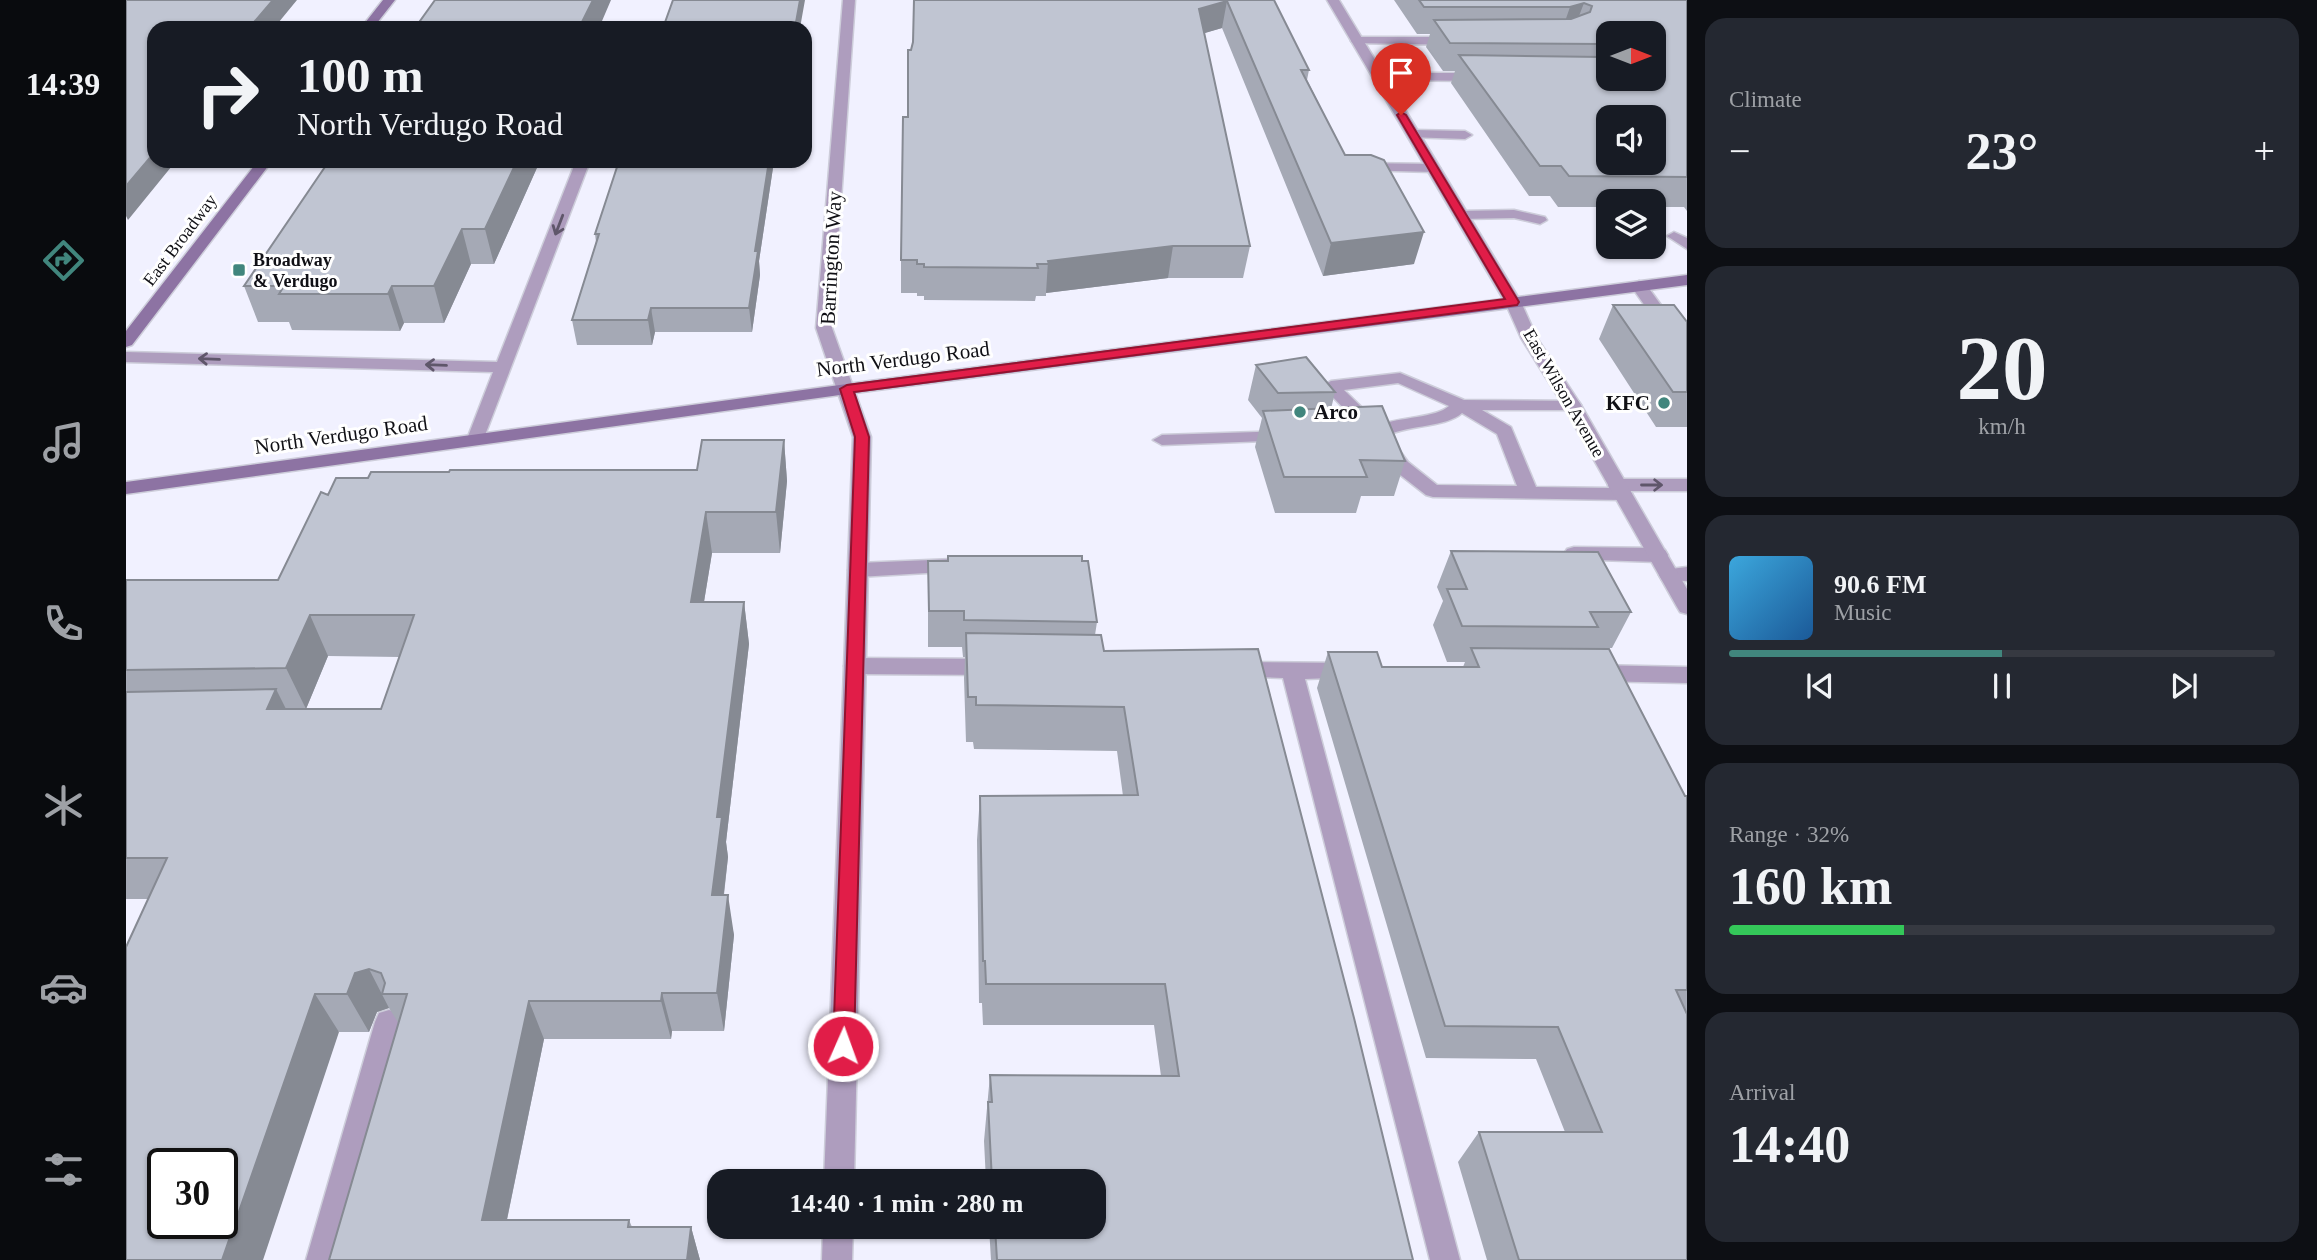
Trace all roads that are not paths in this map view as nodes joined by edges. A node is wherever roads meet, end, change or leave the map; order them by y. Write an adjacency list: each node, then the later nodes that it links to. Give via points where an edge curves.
1 (389, 0): 4 (main road)
2 (849, 0): 24 (street, Barrington Way, via 824,328)
3 (1333, 0): 5 (street, East Wilson Avenue)
4 (372, 21)
5 (1357, 41): 6 (street); 7 (street, East Wilson Avenue)
6 (1472, 41)
7 (1379, 77): 8 (street); 9 (street, East Wilson Avenue)
8 (1501, 77)
9 (1413, 134): 10 (street); 14 (street, East Wilson Avenue)
10 (1465, 135)
11 (1348, 167): 14 (street)
12 (260, 168): 20 (main road, East Broadway)
13 (580, 168): 23 (street, one-way to 23)
14 (1433, 168): 15 (street, East Wilson Avenue)
15 (1461, 215): 16 (street, via 1514,214); 19 (street, East Wilson Avenue)
16 (1540, 220)
17 (1687, 280): 18 (main road, North Verdugo Road)
18 (1639, 286): 19 (main road, North Verdugo Road); 21 (street)
19 (1513, 302): 24 (main road, North Verdugo Road); 26 (street, East Wilson Avenue, via 1529,338)
20 (126, 342)
21 (1687, 353)
22 (126, 357): 23 (street, one-way to 22)
23 (504, 367): 30 (street)
24 (847, 389): 30 (main road, North Verdugo Road); 39 (street, Barrington Way, via 862,437)
25 (1461, 405): 26 (street); 27 (street, via 1448,415 1400,423); 27 (street, via 1401,378 1331,386); 35 (street, via 1505,431)
26 (1572, 405): 34 (street, East Wilson Avenue)
27 (1378, 433): 28 (street); 35 (street, via 1401,467 1433,491)
28 (1351, 434)
29 (1311, 435): 31 (street)
30 (476, 439): 33 (main road, North Verdugo Road)
31 (1162, 440)
32 (1687, 485): 34 (street, one-way to 32)
33 (126, 488)
34 (1620, 489): 35 (street); 37 (street, East Wilson Avenue)
35 (1529, 493)
36 (1574, 554): 37 (street)
37 (1658, 555): 40 (street, East Wilson Avenue)
38 (954, 566): 39 (street)
39 (858, 570): 42 (street, Barrington Way)
40 (1678, 575): 41 (street, East Wilson Avenue)
41 (1687, 607)
42 (855, 666): 43 (street); 50 (street, Barrington Way)
43 (1014, 668)
44 (1209, 670): 45 (street)
45 (1293, 670): 46 (street); 54 (street)
46 (1375, 671)
47 (1580, 673): 48 (street)
48 (1687, 674)
49 (388, 1022): 52 (street)
50 (839, 1169)
51 (838, 1239): 53 (street)
52 (321, 1260)
53 (837, 1260)
54 (1444, 1260)

